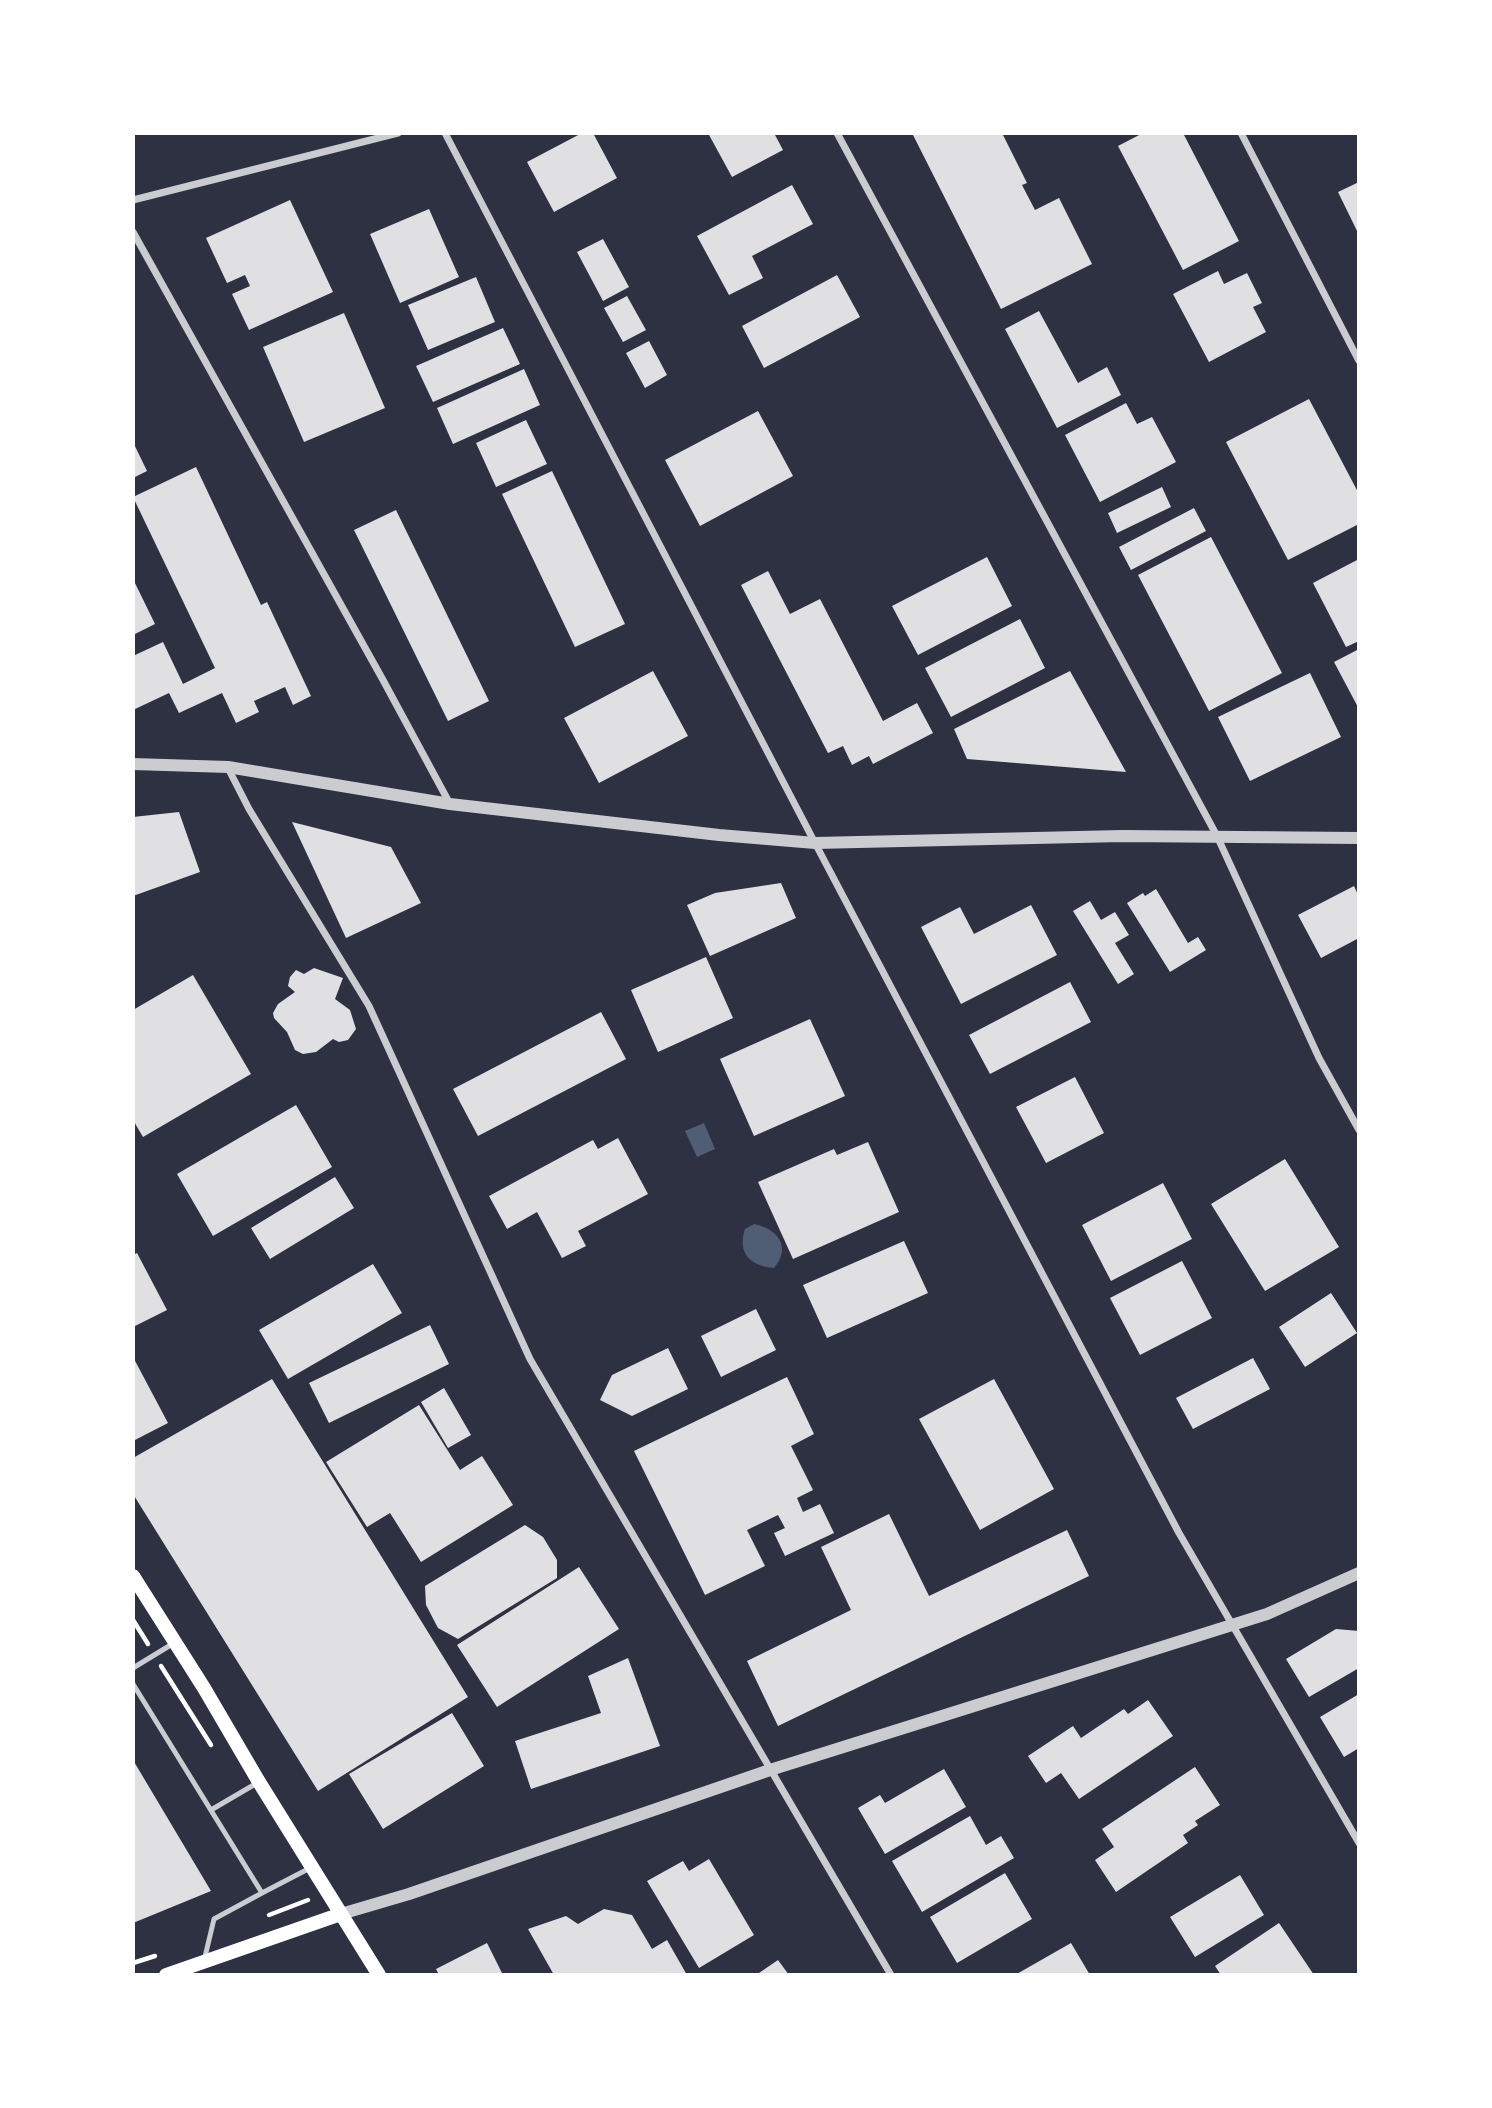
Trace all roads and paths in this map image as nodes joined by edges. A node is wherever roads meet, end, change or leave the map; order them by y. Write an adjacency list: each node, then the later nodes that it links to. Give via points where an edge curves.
1 (398, 133): 5 (street)
2 (445, 133): 13 (street)
3 (837, 133): 11 (street)
4 (1241, 133): 7 (street)
5 (133, 200)
6 (133, 232): 10 (street)
7 (1359, 361)
8 (133, 764): 9 (street)
9 (228, 768): 10 (street); 21 (street, via 369,1006 530,1359)
10 (450, 804): 13 (street)
11 (1217, 836): 12 (street); 13 (street); 14 (street, via 1319,1058)
12 (1359, 838)
13 (815, 843): 17 (street)
14 (1359, 1130)
15 (1359, 1573): 17 (street)
16 (133, 1576): 18 (main road)
17 (1231, 1625): 21 (street); 24 (street)
18 (174, 1643): 19 (lane); 22 (main road)
19 (133, 1668)
20 (133, 1684): 23 (lane)
21 (770, 1770): 27 (street); 31 (street)
22 (259, 1782): 23 (lane); 25 (main road)
23 (211, 1810): 26 (lane)
24 (1359, 1843)
25 (312, 1867): 26 (lane); 27 (main road)
26 (262, 1893): 28 (lane, via 214,1919)
27 (341, 1914): 28 (main road); 30 (main road)
28 (203, 1962): 29 (main road)
29 (166, 1975)
30 (379, 1975)
31 (891, 1975)

